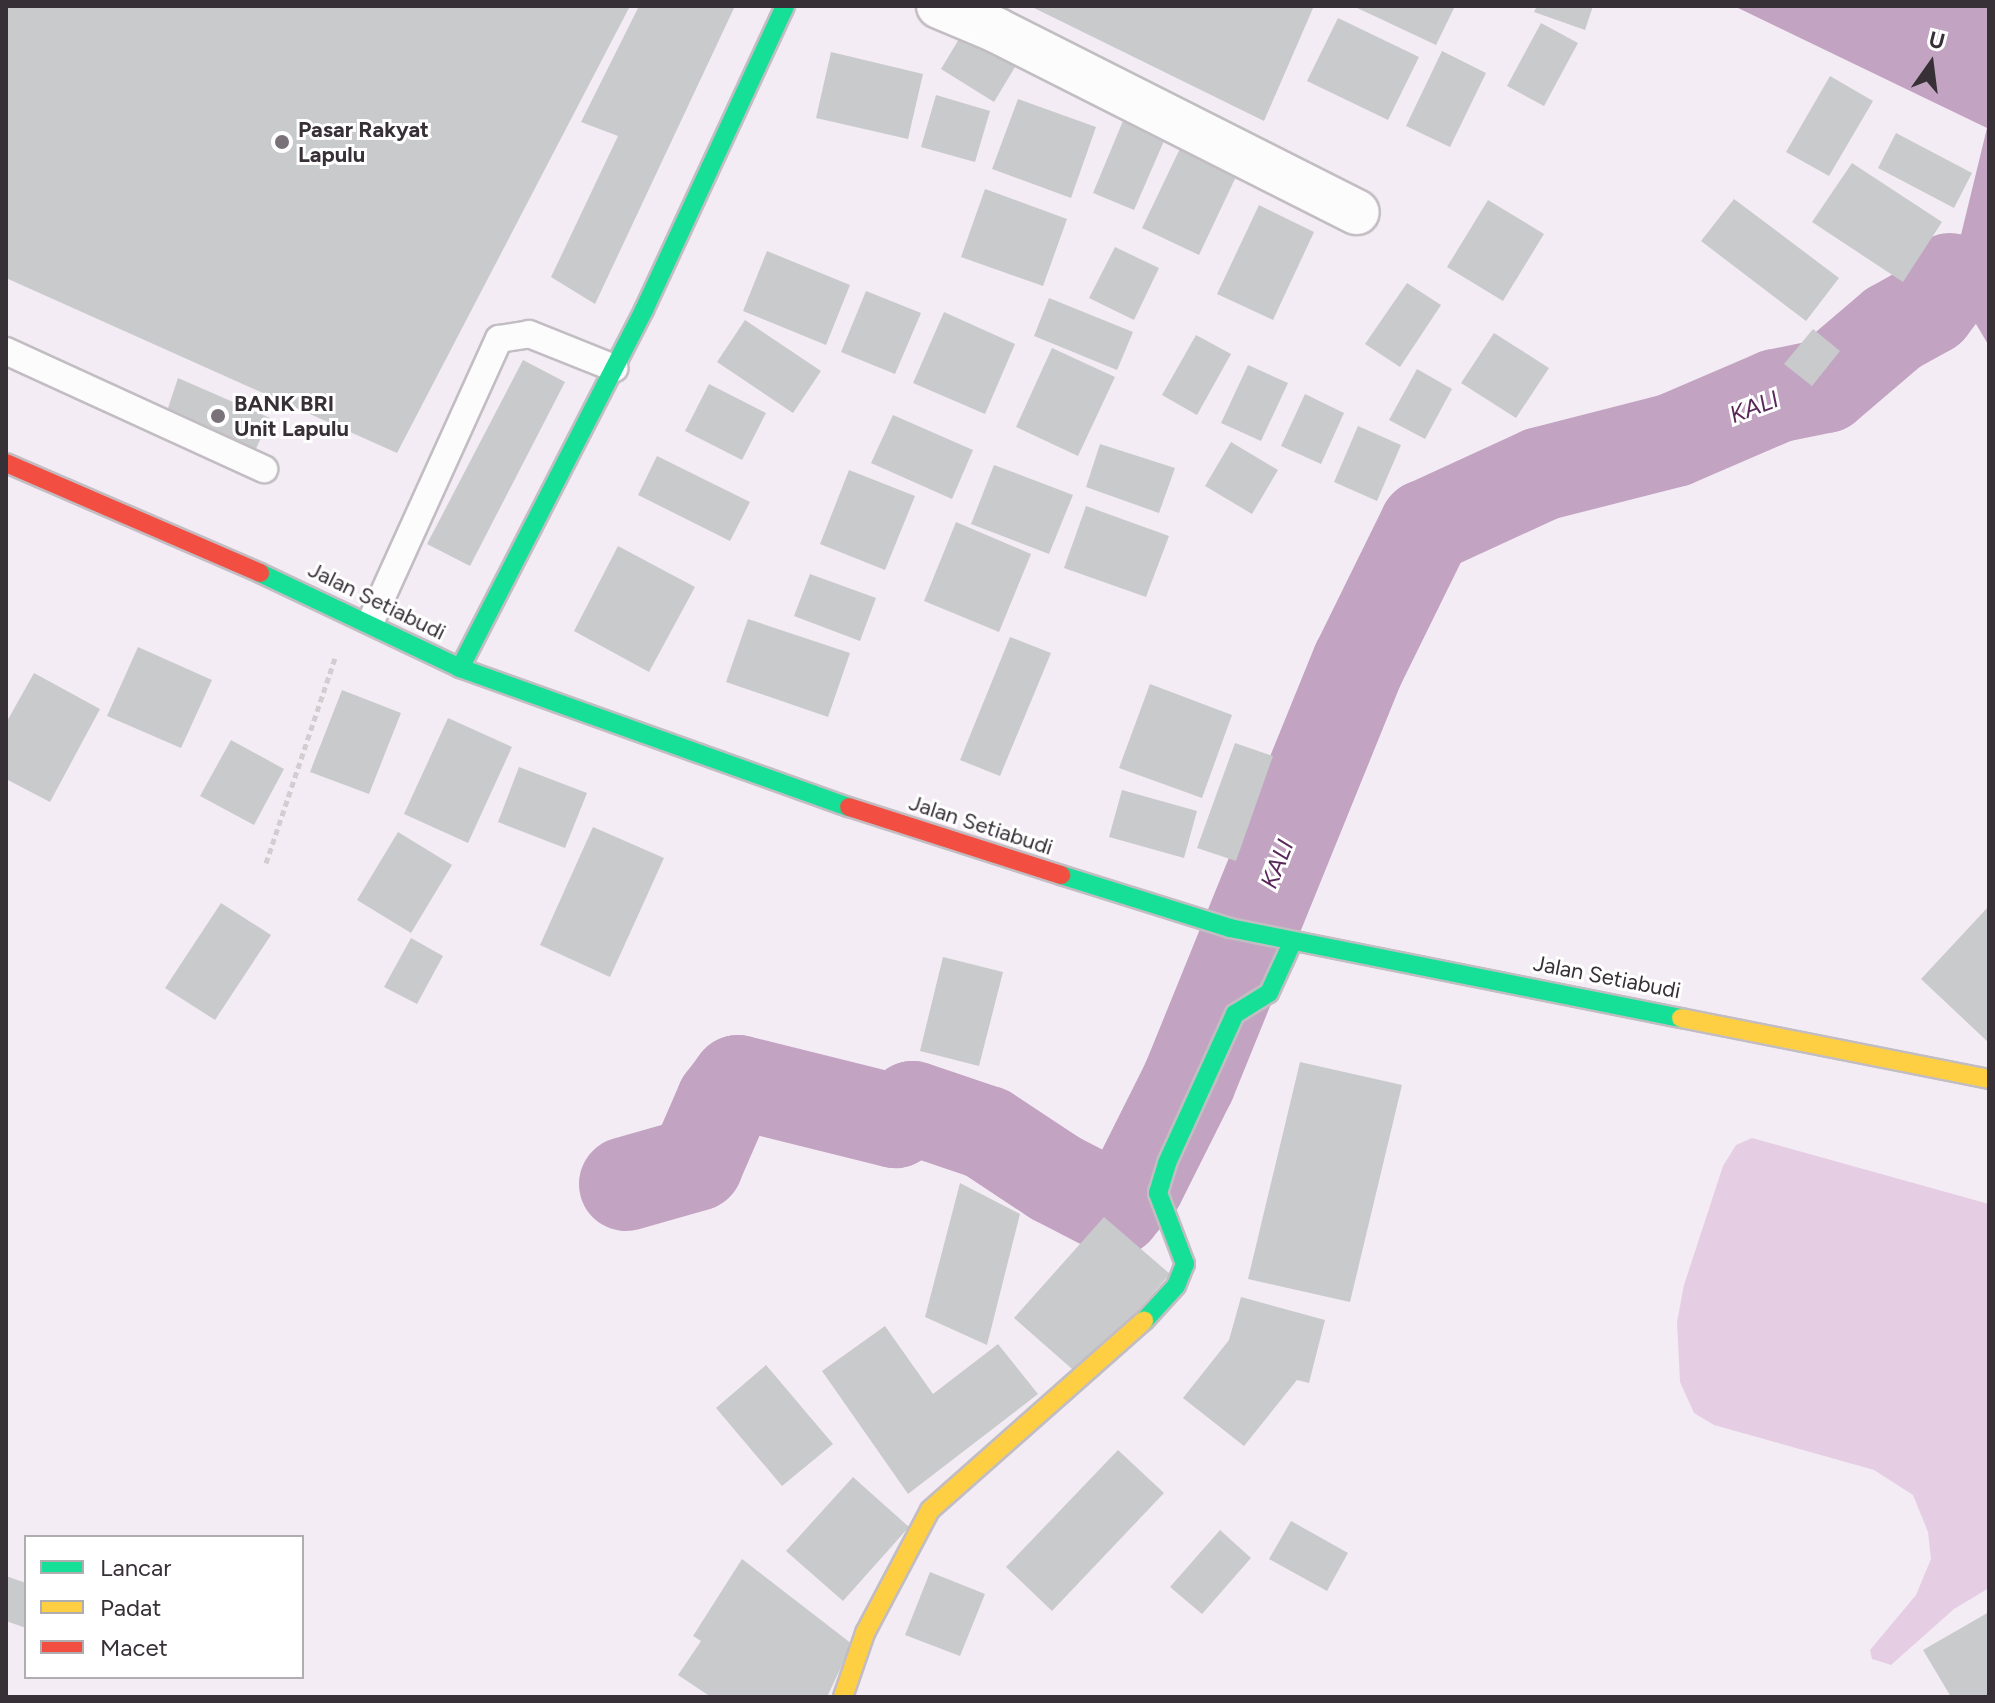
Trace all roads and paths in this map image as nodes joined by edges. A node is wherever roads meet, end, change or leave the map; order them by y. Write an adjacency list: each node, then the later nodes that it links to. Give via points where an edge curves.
1 (785, 6): 5 (main road, via 712,171)
2 (939, 6): 3 (street)
3 (1357, 212)
4 (6, 351): 7 (lane)
5 (614, 368): 8 (lane, via 529,334 499,339); 9 (main road)
6 (6, 463): 8 (main road, Jalan Setiabudi)
7 (264, 469)
8 (361, 616): 9 (main road, Jalan Setiabudi); 10 (path)
9 (460, 668): 11 (main road, Jalan Setiabudi, via 904,826)
10 (266, 863)
11 (1283, 941): 12 (main road, Jalan Setiabudi, via 1890,1055); 13 (main road, via 1269,993 1235,1014 1167,1163 1158,1193 1185,1264 1176,1286 1161,1306 930,1510 865,1633)
12 (1989, 1079)
13 (843, 1697)

